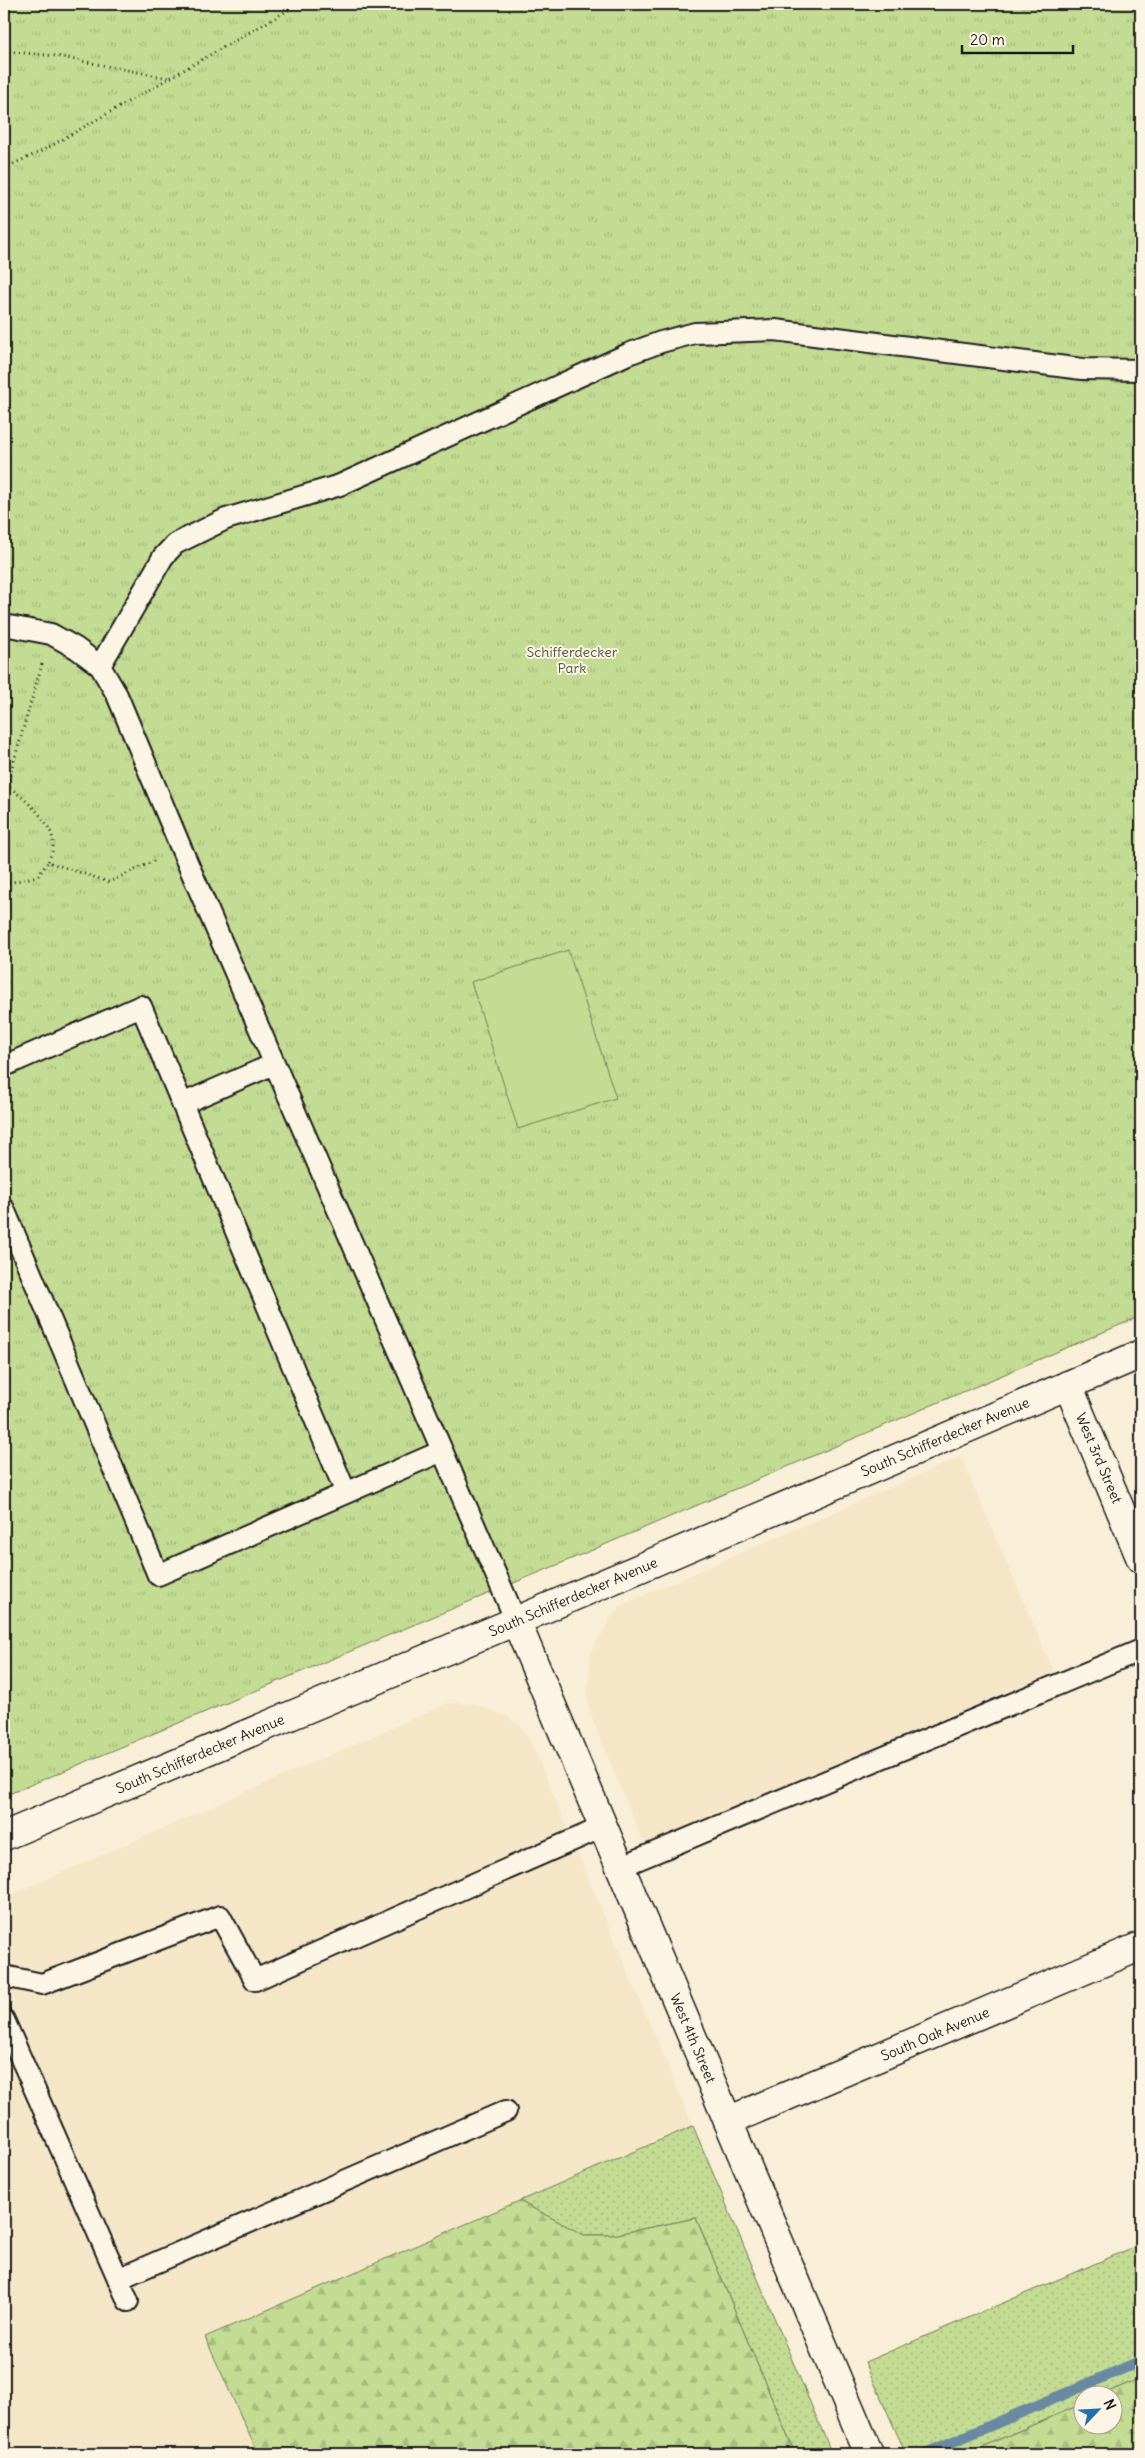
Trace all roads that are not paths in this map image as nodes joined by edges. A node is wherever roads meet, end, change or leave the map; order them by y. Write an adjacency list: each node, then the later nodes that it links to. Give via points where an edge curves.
1 (1141, 370): 3 (lane, via 1082,368 775,330 695,333 661,342 340,485 226,519 176,544 163,557)
2 (4, 625): 3 (lane, via 51,634)
3 (100, 666): 4 (lane, via 117,695)
4 (274, 1064): 6 (lane); 10 (lane)
5 (4, 1066): 6 (lane, via 141,1006)
6 (182, 1104): 11 (lane)
7 (4, 1208): 11 (lane, via 158,1575)
8 (1141, 1354): 9 (street, South Schifferdecker Avenue)
9 (1068, 1385): 12 (street, West 3rd Street); 13 (street, South Schifferdecker Avenue)
10 (442, 1451): 11 (lane); 13 (lane)
11 (346, 1493)
12 (1141, 1559)
13 (516, 1622): 15 (street, West 4th Street); 16 (street, South Schifferdecker Avenue)
14 (1141, 1650): 17 (lane)
15 (603, 1827): 17 (street, West 4th Street); 19 (lane, via 255,1980 220,1916 42,1984)
16 (4, 1836)
17 (620, 1867): 22 (street, West 4th Street)
18 (1141, 1946): 22 (street, South Oak Avenue)
19 (4, 1976)
20 (4, 2020): 23 (lane)
21 (506, 2111): 23 (lane)
22 (728, 2121): 25 (street, West 4th Street)
23 (118, 2279): 24 (lane)
24 (128, 2301)
25 (869, 2454)

